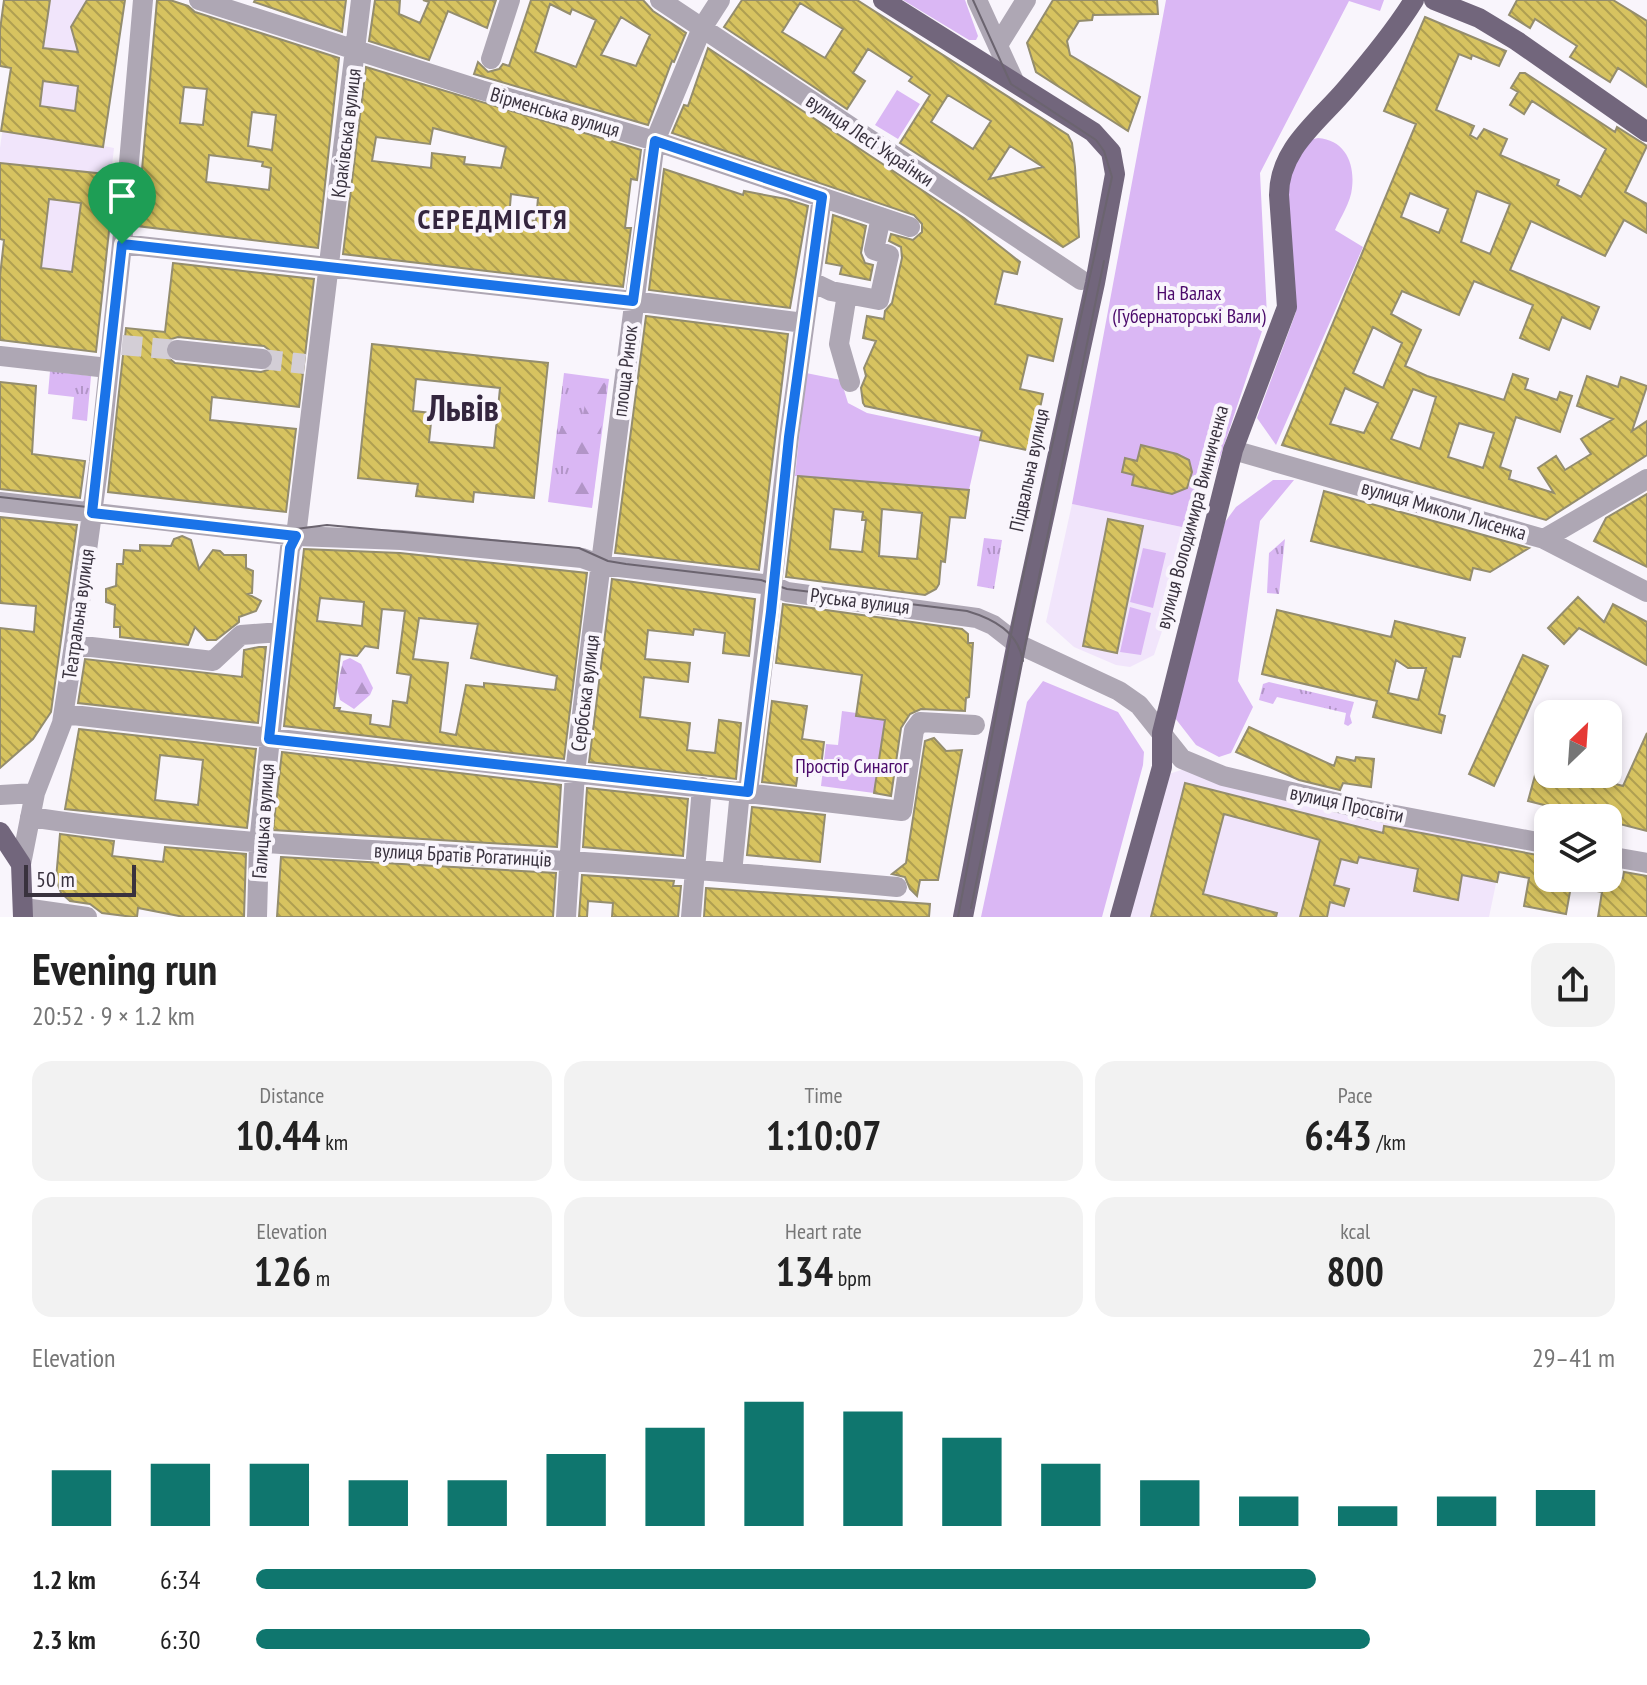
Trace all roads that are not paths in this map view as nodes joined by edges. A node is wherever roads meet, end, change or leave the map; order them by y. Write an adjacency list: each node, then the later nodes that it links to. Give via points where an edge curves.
1 (143, 0): 22 (street, Театральна вулиця)
2 (199, 0): 14 (street, Вірменська вулиця)
3 (361, 0): 14 (street, Краківська вулиця)
4 (510, 0): 15 (street)
5 (660, 0): 12 (street, вулиця Лесі Українки)
6 (720, 0): 12 (street)
7 (883, 0): 16 (main road, Підвальна вулиця)
8 (977, 0): 13 (street)
9 (1026, 0): 13 (street)
10 (1414, 0): 34 (main road, вулиця Володимира Винниченка, via 1284,165 1279,195 1287,307)
11 (1434, 0): 17 (main road, via 1517,41)
12 (702, 28): 18 (street); 24 (street, вулиця Лесі Українки)
13 (998, 45): 16 (street)
14 (356, 51): 18 (street, Вірменська вулиця); 23 (street, Краківська вулиця)
15 (491, 59)
16 (1014, 81): 44 (main road, Підвальна вулиця, via 1093,132 1111,152 1115,174)
17 (1647, 132)
18 (655, 141): 19 (street, Вірменська вулиця); 27 (street)
19 (822, 197): 20 (street, Вірменська вулиця); 25 (street)
20 (881, 217): 21 (street, Вірменська вулиця); 26 (street, via 874,250 889,255 879,300)
21 (910, 227)
22 (122, 244): 23 (street, площа Ринок); 32 (street, Театральна вулиця, via 117,344)
23 (330, 267): 27 (street, площа Ринок); 38 (street, via 311,365)
24 (1081, 280)
25 (810, 281): 26 (street); 28 (street)
26 (847, 294): 33 (street, via 839,344)
27 (633, 301): 28 (street); 40 (street, площа Ринок)
28 (804, 323): 41 (street)
29 (177, 350): 31 (street)
30 (0, 356): 32 (street)
31 (262, 359)
32 (108, 368): 37 (street, Театральна вулиця)
33 (850, 382)
34 (1233, 450): 39 (street, вулиця Миколи Лисенка); 48 (main road, вулиця Володимира Винниченка)
35 (1647, 479): 39 (street)
36 (0, 502): 37 (street)
37 (92, 513): 38 (street); 45 (street, Театральна вулиця)
38 (296, 536): 40 (street, via 417,542 582,558); 43 (street, Галицька вулиця, via 290,548)
39 (1544, 539): 42 (street, вулиця Миколи Лисенка)
40 (602, 565): 41 (street, Руська вулиця); 50 (street, Сербська вулиця)
41 (772, 585): 44 (street, Руська вулиця, via 787,592 964,615 993,625); 52 (street)
42 (1647, 592)
43 (281, 632): 45 (street, via 241,635 213,661); 49 (street, Галицька вулиця)
44 (1016, 643): 48 (street, via 1119,691); 71 (main road, Підвальна вулиця)
45 (74, 645): 46 (street, Театральна вулиця)
46 (64, 714): 49 (street); 53 (street, Театральна вулиця)
47 (975, 725): 52 (street, via 920,722 914,730 902,811)
48 (1162, 733): 57 (street, вулиця Просвіти, via 1182,759 1223,776); 72 (main road, вулиця Володимира Винниченка, via 1162,767)
49 (269, 739): 50 (street); 58 (street, Галицька вулиця)
50 (575, 773): 51 (street); 60 (street, Сербська вулиця)
51 (702, 787): 52 (street); 63 (street)
52 (744, 791): 64 (street)
53 (35, 793): 54 (street); 55 (street, Театральна вулиця)
54 (0, 795)
55 (30, 817): 58 (street, вулиця Братів Рогатинців); 62 (street, Театральна вулиця)
56 (0, 832): 62 (main road)
57 (1534, 841)
58 (259, 843): 60 (street, вулиця Братів Рогатинців); 68 (street, Галицька вулиця)
59 (1622, 859): 61 (street)
60 (570, 861): 63 (street, вулиця Братів Рогатинців); 69 (street, Сербська вулиця)
61 (1647, 863)
62 (21, 864): 66 (main road)
63 (693, 869): 64 (street, вулиця Братів Рогатинців); 70 (street)
64 (732, 873): 65 (street, вулиця Братів Рогатинців)
65 (897, 887)
66 (24, 912): 67 (street)
67 (87, 917)
68 (257, 917)
69 (566, 917)
70 (691, 917)
71 (963, 917)
72 (1120, 917)

